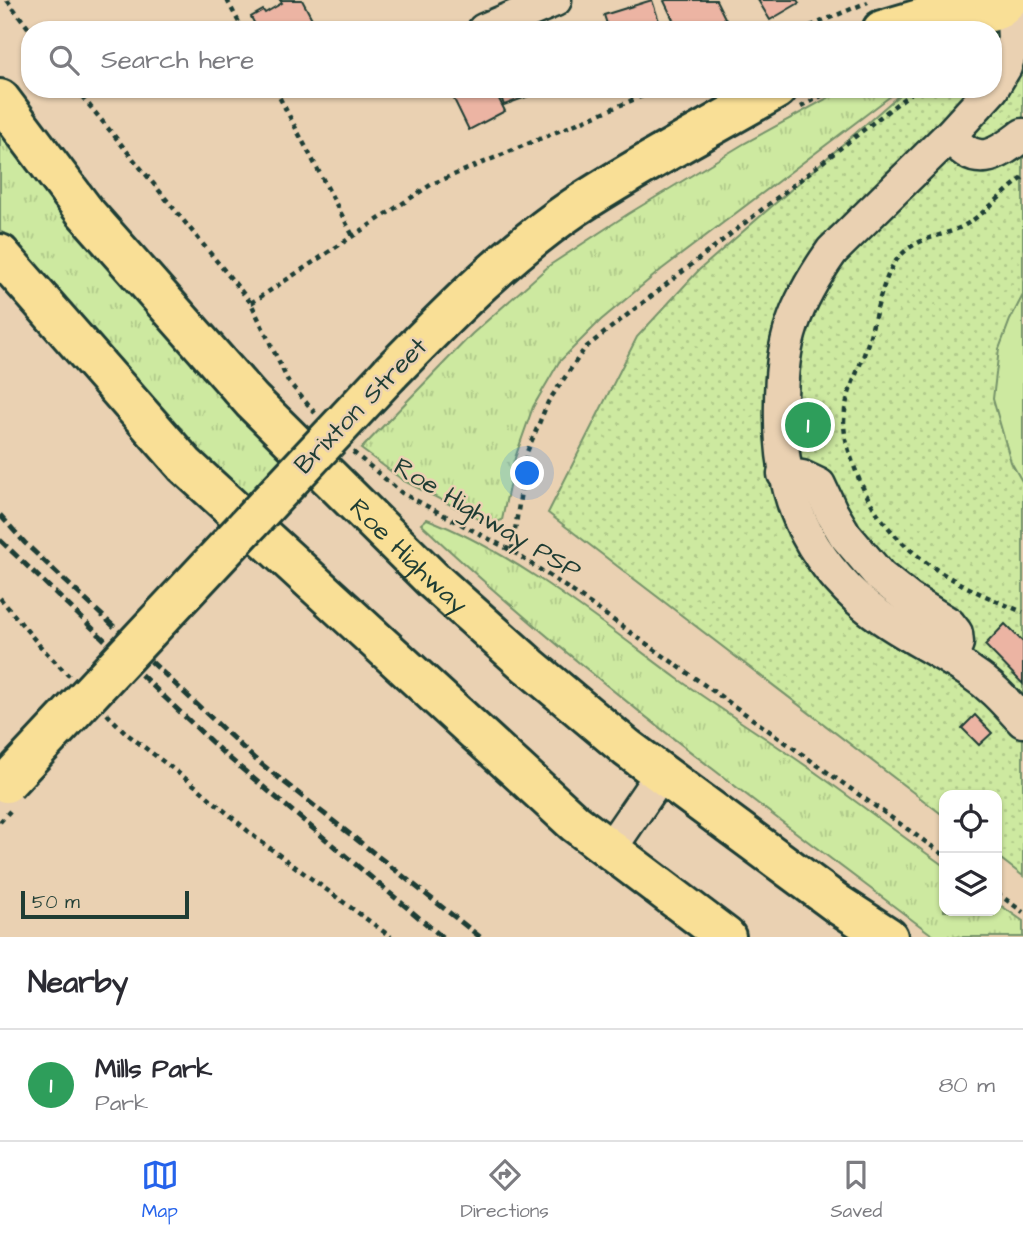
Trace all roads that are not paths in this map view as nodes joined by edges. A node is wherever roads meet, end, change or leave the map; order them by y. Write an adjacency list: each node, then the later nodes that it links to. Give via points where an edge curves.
1 (555, 0): 4 (street)
2 (918, 0): 5 (main road)
3 (981, 4): 6 (main road); 7 (street)
4 (505, 21)
5 (893, 21)
6 (916, 21)
7 (991, 21)
8 (1002, 44): 9 (street, via 1009,50)
9 (1002, 72)
10 (984, 98): 13 (street)
11 (0, 99): 17 (main road, Roe Highway, via 85,212 252,401 433,580 529,666)
12 (788, 99): 18 (main road, Brixton Street, bridge, via 575,207 458,304)
13 (950, 135): 14 (street, via 958,146 989,157); 16 (street, via 832,251 804,294 783,359 780,429 784,474 819,485 845,535 880,576 956,632 950,659 996,691)
14 (1023, 135)
15 (0, 254): 19 (main road, via 185,465 575,823)
16 (1023, 721)
17 (662, 774): 19 (street); 21 (main road, Roe Highway)
18 (3, 786)
19 (610, 849): 20 (main road)
20 (726, 937)
21 (888, 937)

